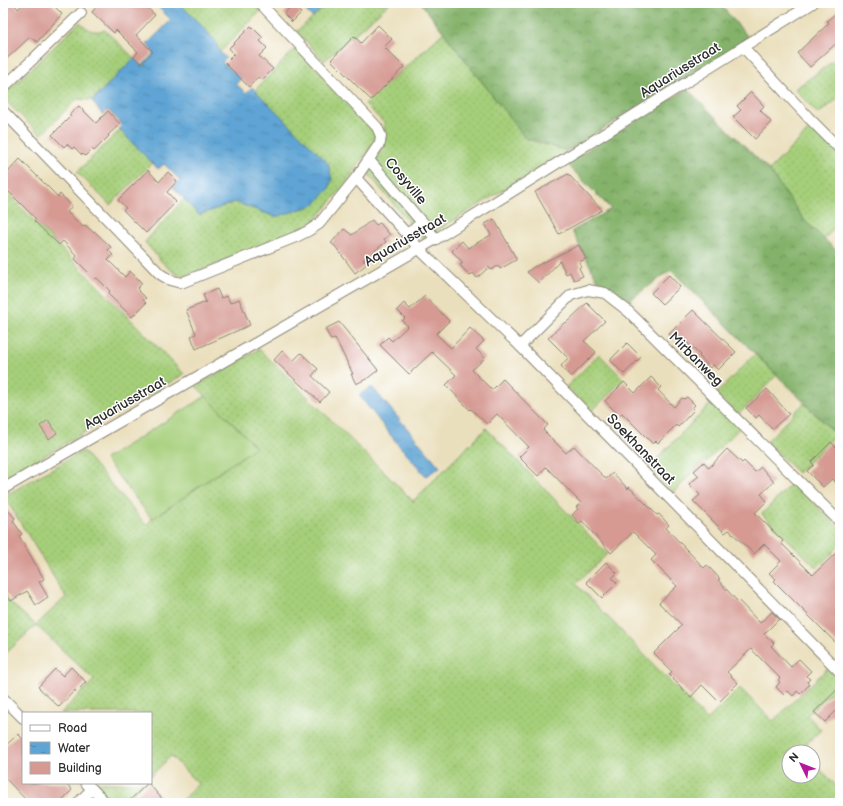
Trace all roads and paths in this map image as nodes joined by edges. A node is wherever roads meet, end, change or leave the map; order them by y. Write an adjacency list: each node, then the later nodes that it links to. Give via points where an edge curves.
1 (260, 3): 8 (street, via 377,127 381,136 380,143)
2 (813, 3): 4 (street, Aquariusstraat)
3 (81, 13): 5 (street)
4 (743, 47): 7 (street); 12 (street, Aquariusstraat)
5 (3, 88)
6 (3, 111): 9 (street, via 160,274 181,283 315,228)
7 (840, 149)
8 (369, 160): 9 (street); 10 (street, Cosyville)
9 (356, 178): 11 (street)
10 (423, 222): 11 (street); 12 (street, Cosyville)
11 (407, 234): 13 (street)
12 (436, 239): 13 (street, Aquariusstraat)
13 (419, 249): 14 (street, Soekhanstraat); 15 (street, Aquariusstraat)
14 (520, 346): 16 (street, Mirbanweg, via 571,295 588,290 605,293 628,311); 17 (street, Soekhanstraat)
15 (3, 488)
16 (840, 522)
17 (840, 672)
18 (3, 698): 19 (street)
19 (22, 717)
20 (89, 786): 21 (street); 22 (street)
21 (78, 803)
22 (106, 803)

